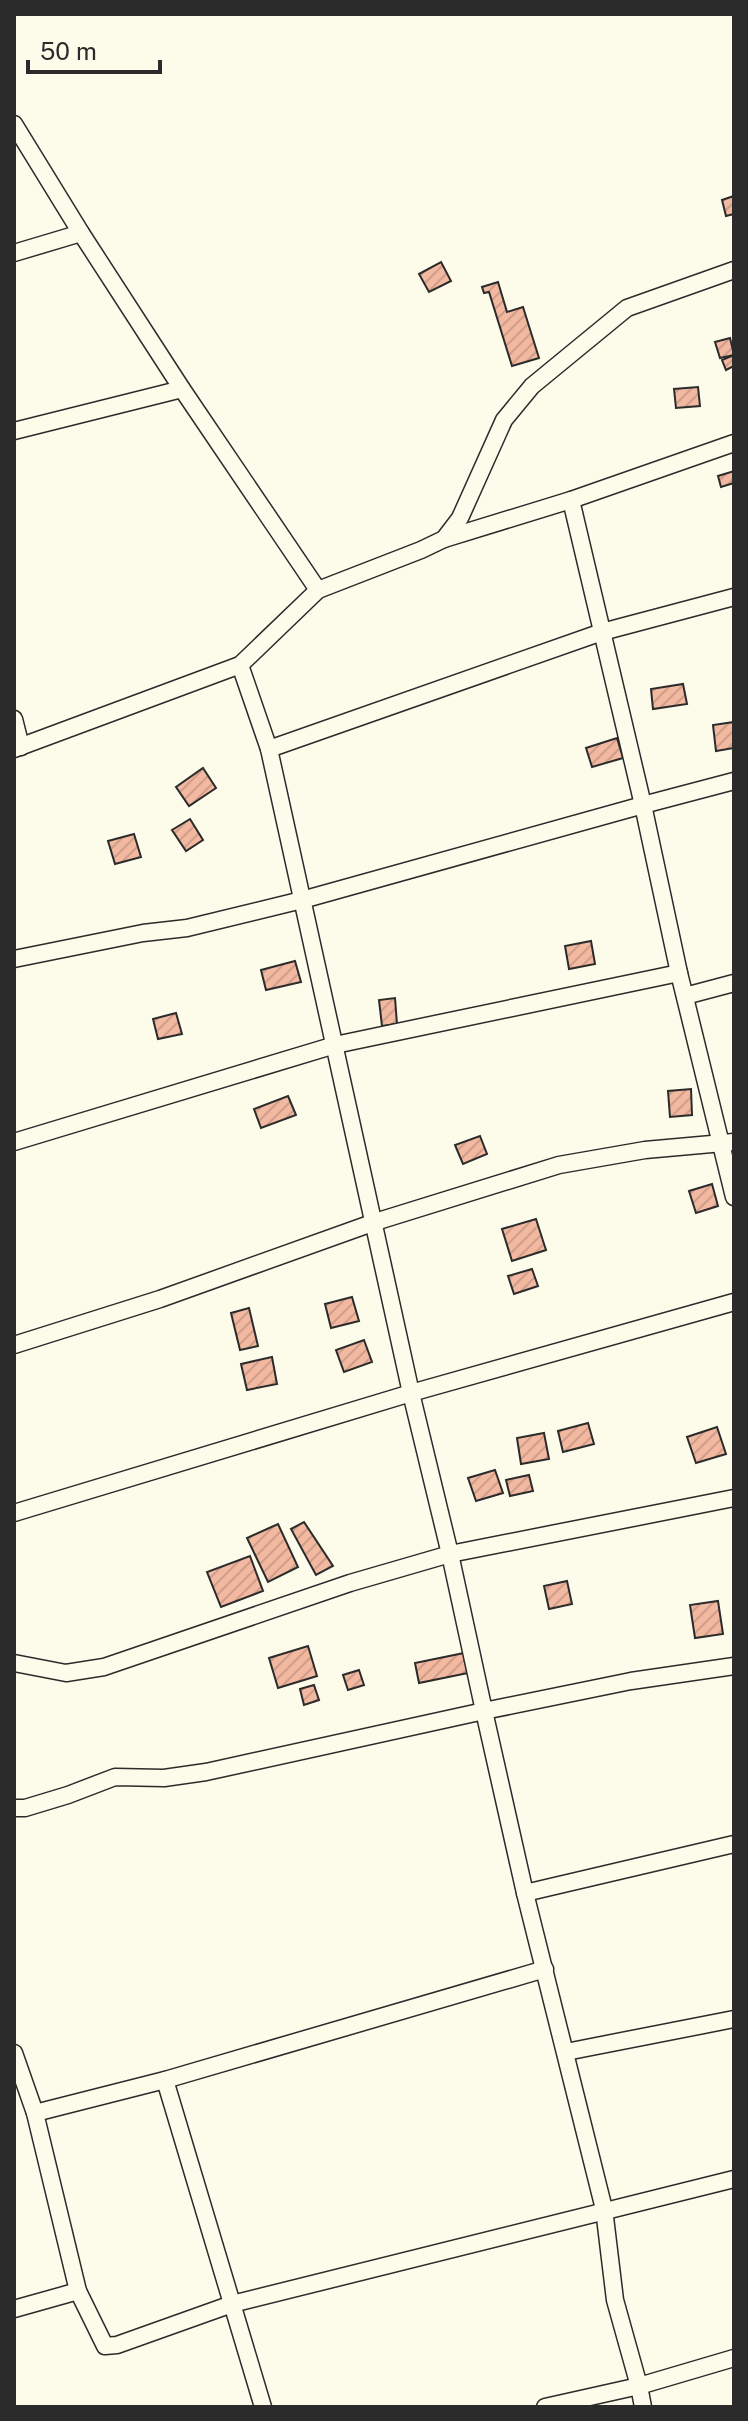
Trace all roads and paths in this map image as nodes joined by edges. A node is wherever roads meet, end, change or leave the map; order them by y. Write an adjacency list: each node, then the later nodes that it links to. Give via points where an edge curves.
1 (14, 124): 2 (street)
2 (81, 233): 3 (street); 5 (street)
3 (14, 253)
4 (734, 270): 9 (street, via 627,308 532,386 504,420 460,518)
5 (182, 389): 6 (street); 10 (street)
6 (14, 431)
7 (734, 443): 8 (street)
8 (571, 500): 9 (street); 12 (street)
9 (444, 539): 10 (street)
10 (318, 590): 13 (street)
11 (734, 597): 12 (street)
12 (602, 632): 16 (street); 18 (street)
13 (240, 665): 15 (street); 16 (street)
14 (14, 719): 15 (street)
15 (17, 748)
16 (269, 749): 19 (street)
17 (734, 781): 18 (street)
18 (643, 805): 19 (street); 21 (street)
19 (302, 900): 20 (street, via 187,928); 24 (street)
20 (14, 959)
21 (679, 973): 23 (street); 24 (street)
22 (734, 983): 23 (street)
23 (685, 996): 26 (street)
24 (335, 1045): 25 (street); 28 (street)
25 (14, 1142)
26 (728, 1143): 27 (street); 28 (street, via 559,1165)
27 (734, 1197)
28 (375, 1222): 30 (street); 31 (street)
29 (734, 1302): 31 (street)
30 (14, 1345)
31 (411, 1393): 33 (street); 34 (street)
32 (734, 1498): 34 (street)
33 (14, 1513)
34 (450, 1554): 35 (street, via 104,1667 66,1673); 37 (street)
35 (14, 1663)
36 (734, 1666): 37 (street)
37 (484, 1711): 38 (street, via 206,1772 115,1777); 40 (street)
38 (14, 1808)
39 (734, 1844): 40 (street)
40 (525, 1893): 41 (street)
41 (545, 1969): 43 (street); 45 (street)
42 (734, 2019): 43 (street)
43 (566, 2052): 48 (street)
44 (14, 2053): 46 (street)
45 (165, 2080): 46 (street); 50 (street)
46 (35, 2113): 49 (street)
47 (734, 2179): 48 (street)
48 (604, 2209): 50 (street); 53 (street, via 615,2300)
49 (78, 2291): 50 (street, via 105,2346); 51 (street)
50 (232, 2304): 54 (street)
51 (14, 2309)
52 (734, 2358): 53 (street)
53 (639, 2386): 55 (street); 56 (street)
54 (263, 2407)
55 (545, 2407)
56 (643, 2407)

